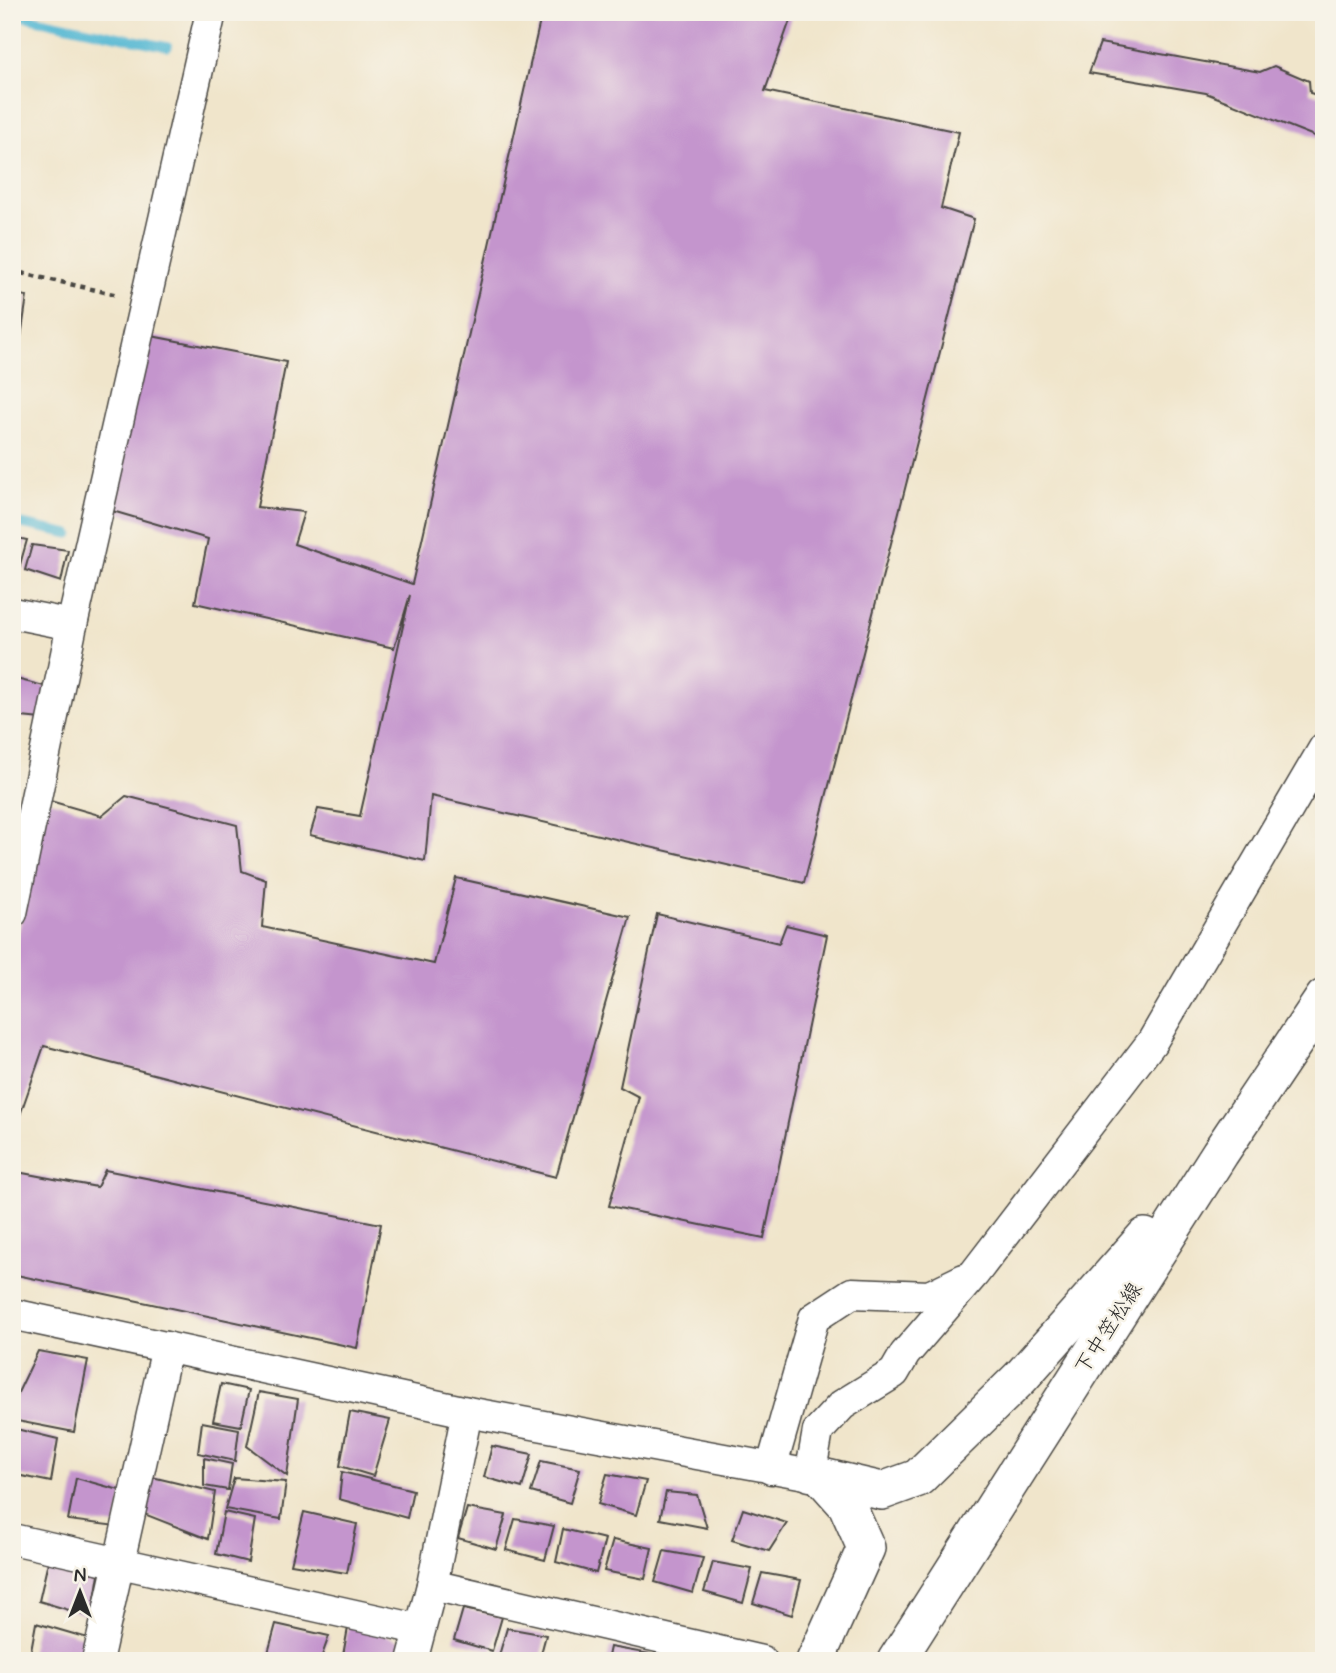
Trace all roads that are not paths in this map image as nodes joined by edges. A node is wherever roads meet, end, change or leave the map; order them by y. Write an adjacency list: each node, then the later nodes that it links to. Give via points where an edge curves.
1 (211, 12): 3 (street)
2 (12, 612): 3 (street)
3 (72, 625): 5 (street)
4 (1324, 748): 9 (street, via 1152,1042)
5 (26, 783): 6 (street)
6 (12, 914)
7 (1324, 998): 8 (main road, 下中笠松線)
8 (1220, 1153): 14 (main road, via 1021,1377 918,1478 882,1490); 23 (main road, 下中笠松線)
9 (974, 1274): 13 (street, via 929,1296 852,1293 814,1318); 14 (street, via 894,1373 842,1405 818,1431)
10 (12, 1314): 11 (street)
11 (167, 1347): 12 (street); 16 (street)
12 (467, 1412): 13 (street); 17 (street)
13 (771, 1469): 14 (street)
14 (816, 1476): 22 (main road, via 847,1505 866,1548)
15 (12, 1539): 16 (street)
16 (118, 1562): 18 (street); 19 (street)
17 (432, 1585): 18 (street); 21 (street)
18 (418, 1629): 20 (street)
19 (97, 1661)
20 (412, 1661)
21 (762, 1661)
22 (815, 1661)
23 (896, 1661)

